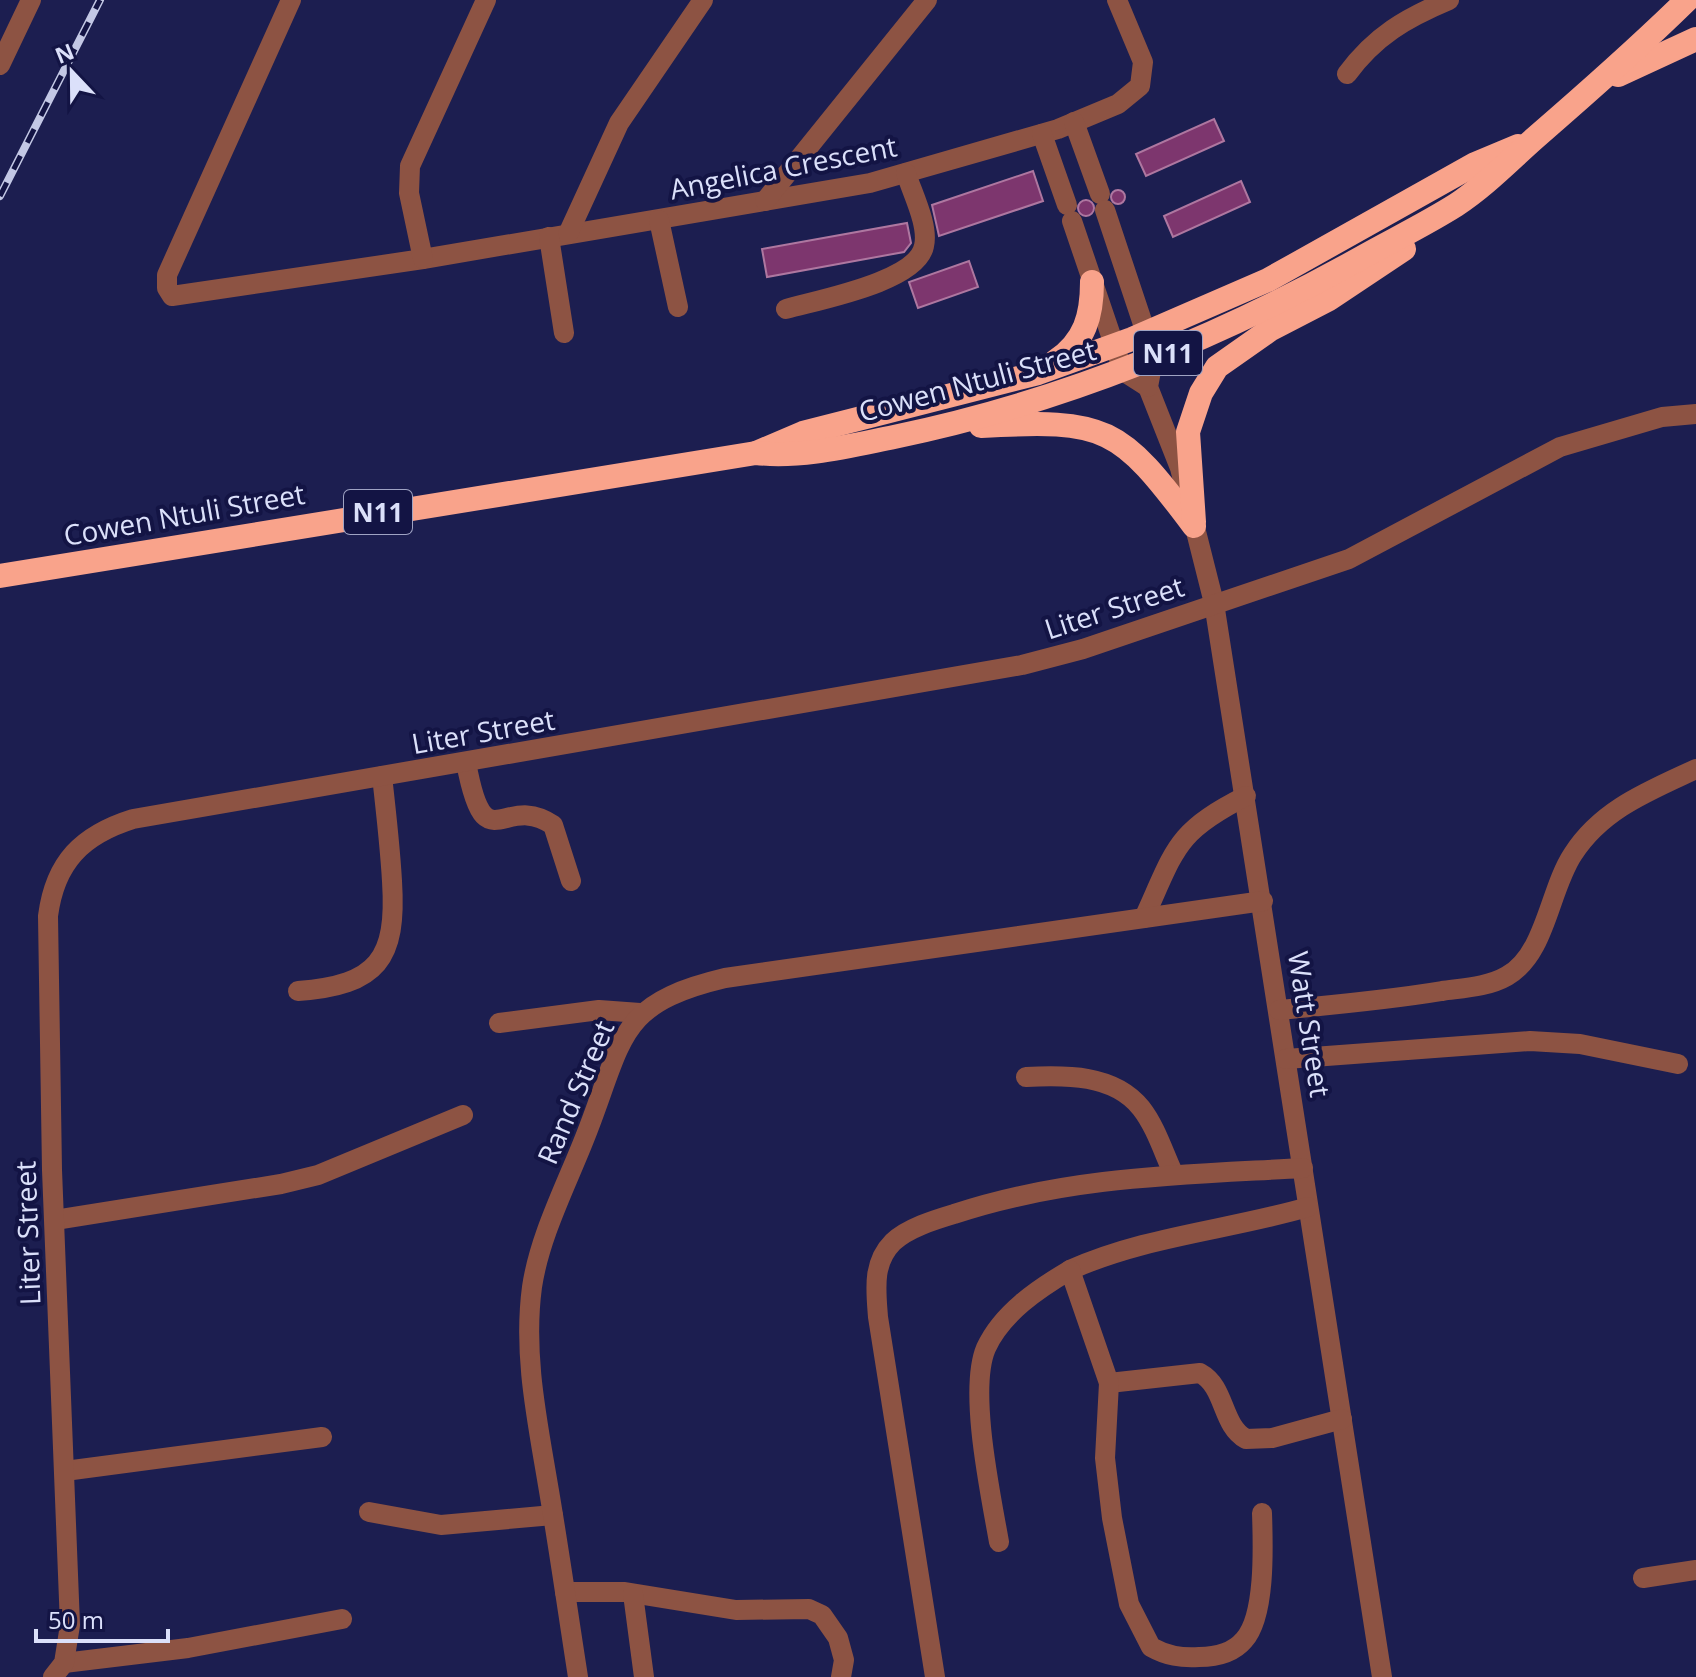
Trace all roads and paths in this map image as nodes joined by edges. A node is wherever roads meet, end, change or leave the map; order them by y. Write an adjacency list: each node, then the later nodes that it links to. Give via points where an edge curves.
1 (31, 0): 10 (street)
2 (291, 0): 21 (street, Angelica Crescent, via 167,275 167,288 177,297)
3 (486, 0): 21 (street, via 410,166 409,193)
4 (703, 0): 20 (street, via 619,123)
5 (927, 0): 17 (street)
6 (1117, 0): 13 (street, Angelica Crescent, via 1143,62 1140,86 1118,104)
7 (1449, 0): 11 (street, via 1388,30)
8 (1687, 0): 12 (highway, Cowen Ntuli Street / N11)
9 (1696, 39): 12 (highway)
10 (0, 65)
11 (1347, 74)
12 (1603, 81): 15 (highway, Cowen Ntuli Street / N11)
13 (1074, 122): 14 (street, Angelica Crescent); 26 (street)
14 (1042, 134): 16 (street, Angelica Crescent); 22 (street)
15 (1534, 139): 18 (highway, Cowen Ntuli Street / N11); 26 (highway, Cowen Ntuli Street / N11, via 1475,164 1268,280)
16 (906, 173): 17 (street, Angelica Crescent); 24 (street, via 925,240 920,255 896,275)
17 (765, 201): 19 (street, Angelica Crescent)
18 (1455, 206): 28 (highway, Cowen Ntuli Street / N11, via 1278,304); 35 (highway, via 1387,262 1217,367 1201,393 1188,432)
19 (659, 220): 20 (street, Angelica Crescent); 23 (street)
20 (559, 235): 21 (street, Angelica Crescent); 25 (street)
21 (423, 259)
22 (1092, 282): 27 (street); 30 (highway, via 1085,331 1076,345)
23 (678, 307)
24 (786, 309)
25 (564, 333)
26 (1146, 333): 27 (highway, Cowen Ntuli Street / N11); 28 (street)
27 (1113, 345): 29 (street); 30 (highway, Cowen Ntuli Street / N11)
28 (1153, 360): 29 (highway, Cowen Ntuli Street / N11); 31 (street)
29 (1123, 371): 31 (street); 33 (highway, Cowen Ntuli Street / N11)
30 (1038, 373): 34 (highway, Cowen Ntuli Street / N11, via 803,433)
31 (1148, 387): 35 (street, Watt Street, via 1176,458)
32 (1696, 414): 37 (street, Liter Street, via 1662,417 1560,447 1349,559)
33 (933, 429): 34 (highway, Cowen Ntuli Street / N11, via 814,452); 35 (highway, via 1051,424 1114,437 1142,458)
34 (756, 453): 36 (highway, Cowen Ntuli Street / N11)
35 (1194, 525): 37 (street, Watt Street)
36 (0, 576)
37 (1214, 603): 38 (street, Liter Street, via 1083,649 1009,668); 41 (street, Watt Street)
38 (466, 762): 40 (street, Liter Street); 42 (street, via 481,815 493,820 532,817 553,825)
39 (1696, 769): 46 (street, via 1617,807 1592,831 1557,883 1525,961 1507,976 1389,1000)
40 (382, 776): 45 (street, via 393,898 388,947 360,976 329,989); 56 (street, Liter Street, via 133,819 93,835 67,857 51,893 48,916)
41 (1246, 796): 43 (street, Watt Street); 44 (street, via 1186,833)
42 (571, 881)
43 (1263, 901): 44 (street, Rand Street); 46 (street, Watt Street)
44 (1144, 918): 47 (street, Rand Street, via 725,978 661,998)
45 (298, 991)
46 (1279, 1010): 49 (street, Watt Street)
47 (640, 1013): 48 (street, via 599,1010); 64 (street, Rand Street, via 613,1064 533,1283 528,1350)
48 (499, 1023)
49 (1286, 1059): 50 (street, via 1530,1041 1580,1044); 53 (street, Watt Street)
50 (1678, 1064)
51 (1026, 1077): 54 (street, via 1079,1077 1130,1097)
52 (463, 1115): 56 (street, via 318,1175)
53 (1303, 1168): 54 (street); 55 (street, Watt Street)
54 (1174, 1175): 76 (street, via 1092,1182 975,1207 914,1229 883,1255 877,1270 878,1317)
55 (1308, 1207): 57 (street, via 1127,1248); 59 (street, Watt Street)
56 (55, 1220): 61 (street, Liter Street)
57 (1070, 1270): 58 (street); 65 (street, via 1010,1315 985,1351 982,1421)
58 (1109, 1383): 59 (street, via 1200,1373 1211,1379 1231,1424 1246,1439 1272,1438); 63 (street, via 1105,1458 1112,1518 1129,1604 1151,1647 1164,1654 1214,1657 1244,1641 1261,1579)
59 (1342, 1419): 77 (street, Watt Street)
60 (322, 1437): 61 (street)
61 (65, 1471): 72 (street, Liter Street, via 70,1625)
62 (369, 1512): 64 (street, via 441,1525)
63 (1262, 1513)
64 (553, 1515): 68 (street, Rand Street)
65 (999, 1542)
66 (1696, 1570): 67 (street)
67 (1643, 1578)
68 (565, 1592): 69 (street); 73 (street, Rand Street)
69 (633, 1594): 74 (street); 75 (street, via 736,1610 817,1612 841,1645)
70 (342, 1619): 71 (street)
71 (107, 1668): 72 (street)
72 (58, 1670)
73 (578, 1677)
74 (644, 1677)
75 (841, 1677)
76 (935, 1677)
77 (1382, 1677)

